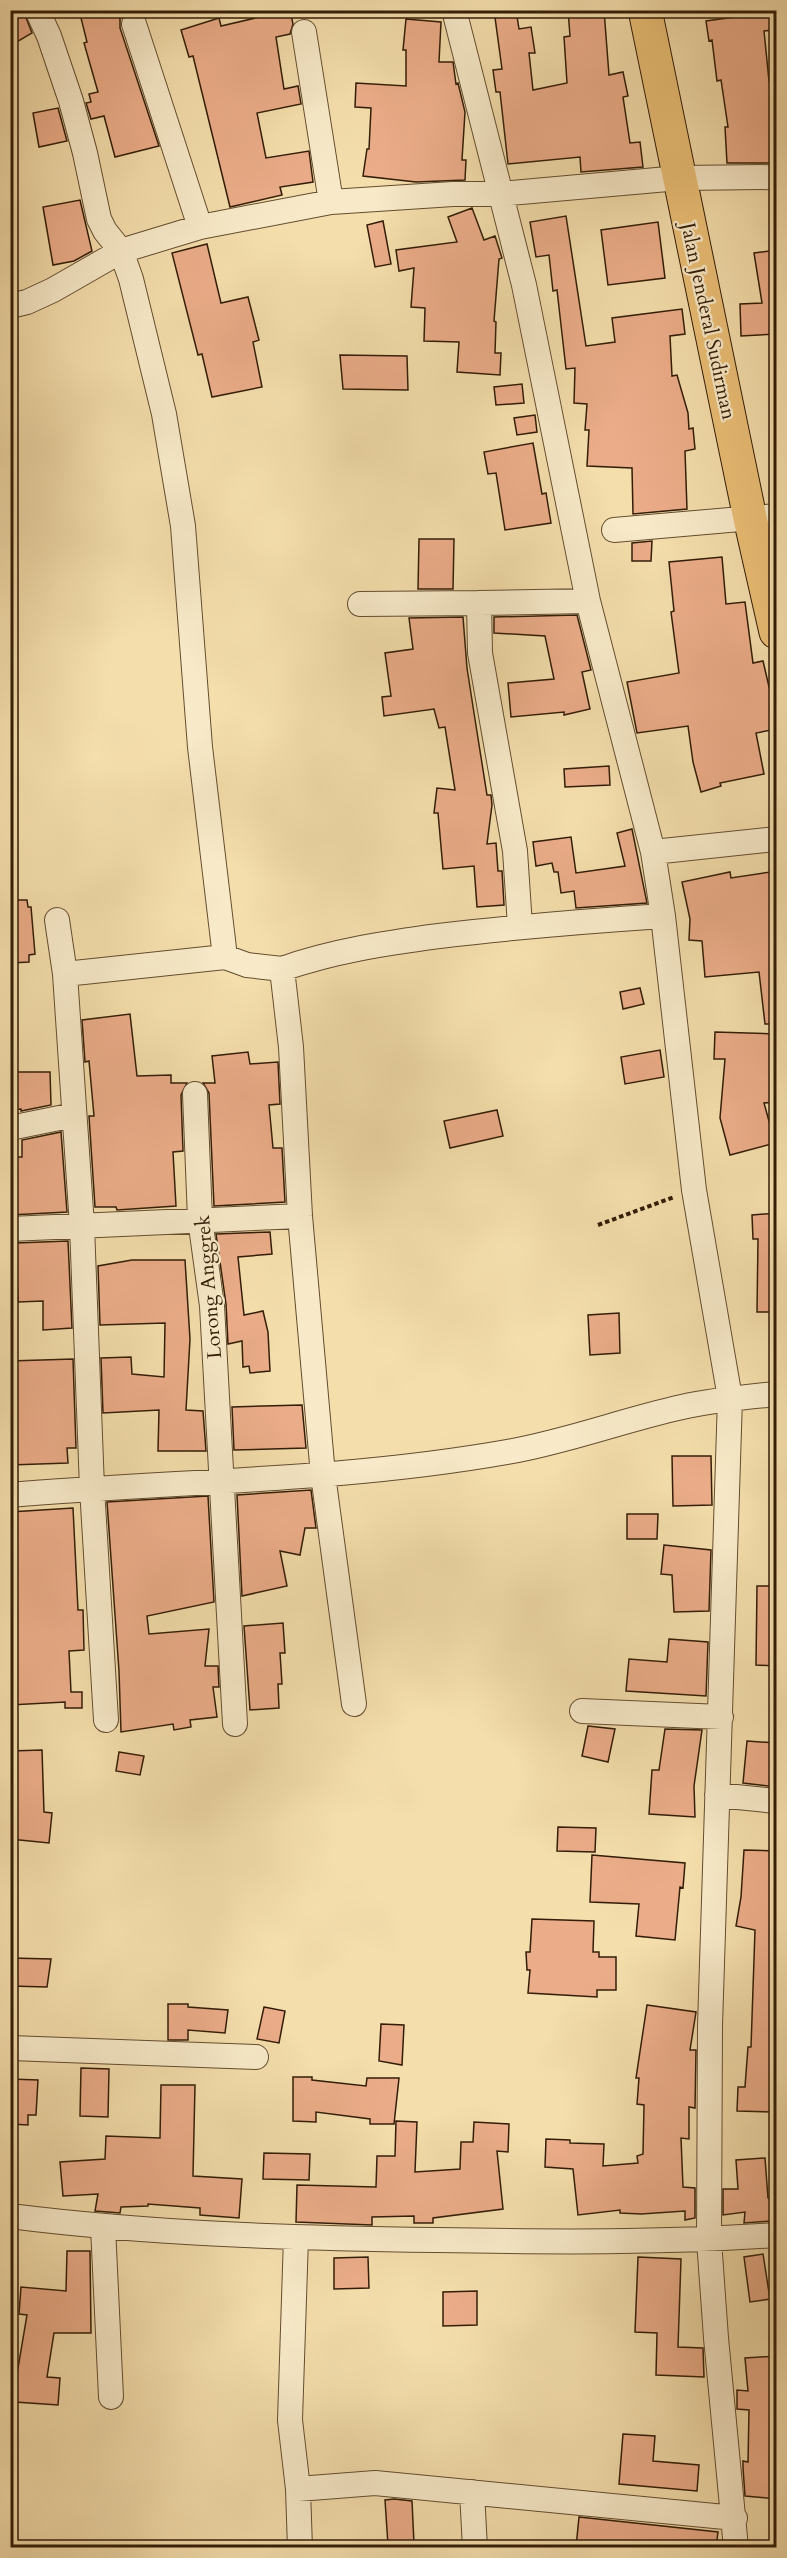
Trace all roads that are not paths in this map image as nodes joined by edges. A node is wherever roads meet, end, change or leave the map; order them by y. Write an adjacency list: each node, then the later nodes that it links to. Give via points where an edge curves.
1 (38, 10): 11 (street, via 71,101 99,219)
2 (454, 10): 8 (street)
3 (645, 10): 7 (highway, Jalan Jenderal Sudirman)
4 (134, 24): 10 (street)
5 (304, 32): 9 (street)
6 (777, 177): 7 (street)
7 (679, 178): 8 (street); 13 (highway, Jalan Jenderal Sudirman)
8 (500, 194): 9 (street); 15 (street, via 524,285)
9 (331, 202): 10 (street)
10 (200, 227): 11 (street)
11 (121, 251): 12 (street, via 53,291); 24 (street, via 141,316 183,526 200,747)
12 (10, 306)
13 (763, 517): 14 (street); 18 (highway, Jalan Jenderal Sudirman)
14 (614, 530)
15 (588, 601): 16 (street); 20 (street)
16 (479, 603): 17 (street); 23 (street, via 480,653 515,851)
17 (360, 604)
18 (777, 632)
19 (777, 839): 20 (street)
20 (653, 852): 21 (street)
21 (663, 916): 23 (street); 35 (street, via 694,1190)
22 (57, 920): 26 (street)
23 (520, 926): 25 (street, via 348,950)
24 (225, 957): 25 (street, via 247,965); 26 (street)
25 (282, 969): 30 (street, via 291,1047)
26 (65, 974): 28 (street)
27 (195, 1094): 31 (street, Lorong Anggrek)
28 (74, 1115): 29 (street); 32 (street)
29 (10, 1128)
30 (300, 1216): 31 (street); 36 (street)
31 (200, 1219): 32 (street); 37 (street, Lorong Anggrek, via 212,1306)
32 (82, 1226): 33 (street); 38 (street)
33 (10, 1229)
34 (777, 1394): 35 (street)
35 (730, 1398): 36 (street, via 683,1406 507,1452); 42 (street)
36 (323, 1475): 37 (street); 40 (street)
37 (222, 1480): 38 (street); 44 (street, Lorong Anggrek)
38 (92, 1488): 39 (street); 43 (street)
39 (10, 1495)
40 (354, 1704)
41 (582, 1711): 42 (street)
42 (721, 1717): 45 (street)
43 (105, 1720)
44 (235, 1724)
45 (717, 1795): 46 (street); 53 (street)
46 (777, 1801)
47 (10, 2048): 48 (street)
48 (256, 2057)
49 (10, 2216): 50 (street)
50 (103, 2227): 52 (street); 54 (street)
51 (777, 2235): 53 (street)
52 (296, 2238): 53 (street); 55 (street, via 290,2420)
53 (709, 2240): 57 (street)
54 (111, 2397)
55 (298, 2489): 56 (street, via 375,2483); 58 (street)
56 (472, 2492): 57 (street); 59 (street)
57 (735, 2518): 60 (street)
58 (300, 2547)
59 (475, 2547)
60 (736, 2547)

